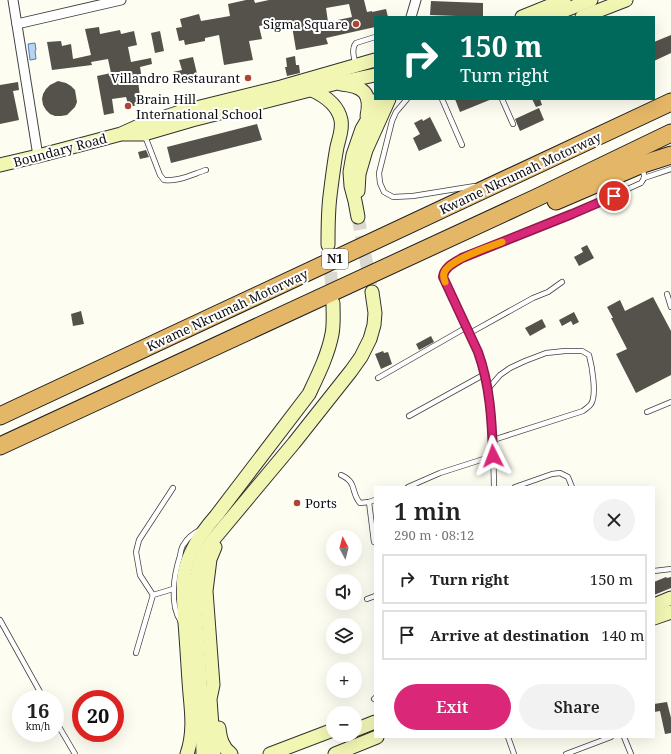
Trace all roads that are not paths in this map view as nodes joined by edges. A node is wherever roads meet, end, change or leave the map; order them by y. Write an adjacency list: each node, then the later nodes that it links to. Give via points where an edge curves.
1 (13, 0): 11 (street)
2 (121, 0): 11 (street)
3 (416, 0): 7 (street)
4 (564, 0): 8 (main road)
5 (591, 0): 9 (main road)
6 (626, 0): 10 (main road)
7 (411, 16)
8 (524, 16)
9 (551, 16)
10 (585, 16)
11 (17, 24): 29 (street)
12 (374, 38): 14 (lane, via 356,43 353,54)
13 (374, 60): 14 (main road, Boundary Road)
14 (356, 65): 25 (main road, Boundary Road, via 180,112)
15 (374, 74): 16 (main road, Boundary Road)
16 (337, 83): 17 (main road, Boundary Road); 23 (main road, via 360,88 365,93 368,100)
17 (312, 90): 25 (main road, Boundary Road, via 172,126); 37 (main road, via 325,96 332,103 338,110 341,120 330,197)
18 (386, 100): 23 (main road, via 372,112); 35 (main road, via 366,150)
19 (406, 100): 34 (lane, via 392,121 379,173 384,192 393,197 413,196)
20 (442, 100): 27 (lane)
21 (502, 100): 24 (lane)
22 (671, 102): 34 (highway, Kwame Nkrumah Motorway / N1)
23 (365, 124): 35 (main road, via 353,155 350,172)
24 (513, 124)
25 (143, 130): 29 (main road, Boundary Road); 32 (lane, via 164,180 177,179)
26 (671, 133): 38 (highway, N1)
27 (462, 145)
28 (671, 155): 33 (highway)
29 (38, 156): 30 (main road, Boundary Road)
30 (0, 165)
31 (671, 169): 33 (lane)
32 (206, 170)
33 (642, 172): 38 (highway, via 530,212 433,256 397,268); 44 (lane, via 642,184 462,258 447,268 443,277)
34 (504, 180): 51 (highway, Kwame Nkrumah Motorway / N1)
35 (355, 201): 36 (main road)
36 (358, 216)
37 (328, 245)
38 (381, 270): 54 (highway, N1)
39 (562, 282): 45 (lane)
40 (372, 292): 56 (main road, via 374,325 364,352)
41 (667, 294): 43 (lane)
42 (333, 303): 58 (main road, via 332,334 325,358 309,394)
43 (671, 307)
44 (467, 327): 45 (lane); 47 (lane)
45 (470, 333): 46 (lane)
46 (485, 374): 48 (lane); 52 (lane)
47 (378, 378)
48 (488, 389): 53 (lane); 53 (lane, via 510,368 546,353 582,351 589,355 593,378 591,404 583,410)
49 (671, 402): 50 (lane)
50 (647, 412)
51 (0, 416)
52 (409, 416)
53 (493, 440): 55 (lane)
54 (0, 446)
55 (493, 456): 59 (lane, via 440,473); 60 (lane)
56 (268, 474): 58 (main road); 66 (main road)
57 (341, 475): 65 (lane, via 353,485 360,503)
58 (245, 478): 67 (main road)
59 (410, 486)
60 (494, 486)
61 (519, 486): 62 (lane, via 560,473 568,477)
62 (572, 486)
63 (173, 488): 72 (lane, via 139,540 136,552 140,575)
64 (374, 500): 65 (lane)
65 (369, 502): 68 (lane)
66 (224, 527): 82 (main road, via 210,559 206,591); 97 (main road, via 202,556 195,586)
67 (205, 528): 71 (lane, via 195,532 183,545 175,571); 80 (main road, via 196,542 184,574)
68 (374, 542)
69 (671, 569): 70 (lane)
70 (655, 571)
71 (173, 589): 72 (lane); 80 (lane, via 177,617)
72 (153, 595): 81 (lane)
73 (374, 596): 75 (lane)
74 (671, 598): 76 (main road)
75 (367, 600)
76 (655, 605)
77 (671, 612): 78 (main road)
78 (655, 618)
79 (0, 620): 83 (lane)
80 (186, 629): 96 (main road, via 192,714 192,737)
81 (136, 653)
82 (212, 685): 98 (main road, via 210,699); 99 (main road, via 220,737)
83 (39, 690)
84 (374, 713): 85 (main road)
85 (362, 718)
86 (374, 722): 87 (main road)
87 (362, 727)
88 (326, 733): 100 (main road)
89 (64, 735): 95 (lane)
90 (375, 738): 102 (main road)
91 (508, 738): 103 (lane)
92 (608, 738): 104 (lane)
93 (624, 738): 105 (lane)
94 (326, 741): 101 (main road)
95 (75, 754)
96 (187, 754)
97 (203, 754)
98 (214, 754)
99 (231, 754)
100 (270, 754)
101 (294, 754)
102 (335, 754)
103 (514, 754)
104 (566, 754)
105 (631, 754)

